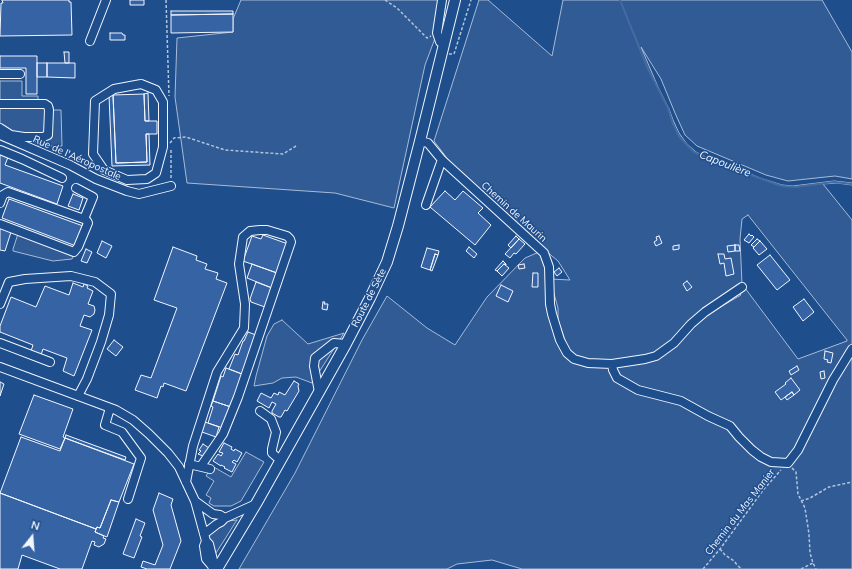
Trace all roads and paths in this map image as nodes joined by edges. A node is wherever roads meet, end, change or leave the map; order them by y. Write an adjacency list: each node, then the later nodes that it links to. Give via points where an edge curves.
1 (106, 0): 8 (street)
2 (166, 0): 13 (path)
3 (385, 0): 7 (path, via 397,8 427,38)
4 (442, 0): 7 (street)
5 (454, 0): 9 (main road, Route de Sète)
6 (471, 0): 10 (path, via 454,54)
7 (437, 33): 9 (street, via 440,42)
8 (90, 41)
9 (444, 44): 10 (main road, Route de Sète)
10 (441, 55): 18 (main road, Route de Sète)
11 (0, 74): 12 (street)
12 (20, 74)
13 (169, 95)
14 (0, 104): 15 (street, via 44,104 49,110 48,135 43,137 11,135)
15 (0, 128)
16 (0, 135): 27 (street, Rue de l'Aéropostale, via 127,191 139,194)
17 (170, 135): 19 (path, via 170,143 174,138 186,137 225,150 283,154)
18 (420, 141): 22 (street, Chemin de Maurin, via 428,143); 35 (main road, Route de Sète, via 387,262)
19 (296, 146)
20 (0, 150): 23 (street)
21 (170, 150): 25 (path)
22 (442, 160): 29 (street); 38 (street, Chemin de Maurin, via 544,253 549,267 552,314 566,352 574,359 588,363)
23 (62, 178)
24 (147, 179): 24 (street, via 156,173 163,147 163,102 156,90 141,84 114,89 94,101 93,154 104,170 127,180); 27 (street)
25 (172, 186): 27 (street, Rue de l'Aéropostale)
26 (76, 188): 30 (street, via 93,197)
27 (150, 192)
28 (0, 203): 30 (street, via 8,192)
29 (426, 205)
30 (84, 219): 31 (street, via 88,224 74,252)
31 (0, 224)
32 (742, 286): 38 (street, Chemin de Maurin, via 705,312 674,344 656,356)
33 (0, 304): 41 (street, via 9,282 25,279 71,276 95,282 111,294 109,315 101,342)
34 (0, 343): 37 (street)
35 (346, 344): 40 (main road, Route de Sète); 40 (street, via 334,343 315,358)
36 (852, 349): 45 (street, via 833,380 798,450)
37 (50, 362)
38 (612, 364): 45 (street, via 617,378 638,390 681,401 730,426 761,457 771,462)
39 (0, 367): 41 (street)
40 (319, 392): 44 (main road, Route de Sète)
41 (78, 396): 42 (street)
42 (110, 408): 49 (street, via 133,420 160,444 179,468); 51 (street, via 105,425 122,432 140,458)
43 (260, 411): 44 (street, via 272,418 276,432 272,454)
44 (280, 460): 54 (main road, Route de Sète)
45 (788, 463): 53 (path, via 796,472); 57 (path, Chemin du Mas Manier, via 764,489)
46 (189, 464): 47 (street); 47 (street, via 217,372 244,328 245,304 239,264 243,237 250,231 260,230 287,236 291,242 238,397 223,434); 49 (street)
47 (201, 466): 48 (street)
48 (210, 469)
49 (186, 482): 52 (street)
50 (852, 482): 53 (path, via 829,487)
51 (128, 499)
52 (195, 501): 55 (street, via 213,514); 56 (street)
53 (801, 501): 58 (path, via 805,508)
54 (256, 504): 55 (street); 59 (main road, Route de Sète)
55 (224, 518): 56 (street)
56 (205, 538): 59 (street, via 209,544)
57 (720, 549): 60 (path, Chemin du Mas Manier); 61 (path)
58 (813, 563): 62 (path); 63 (path)
59 (214, 568)
60 (703, 569)
61 (742, 569)
62 (801, 569)
63 (816, 569)

